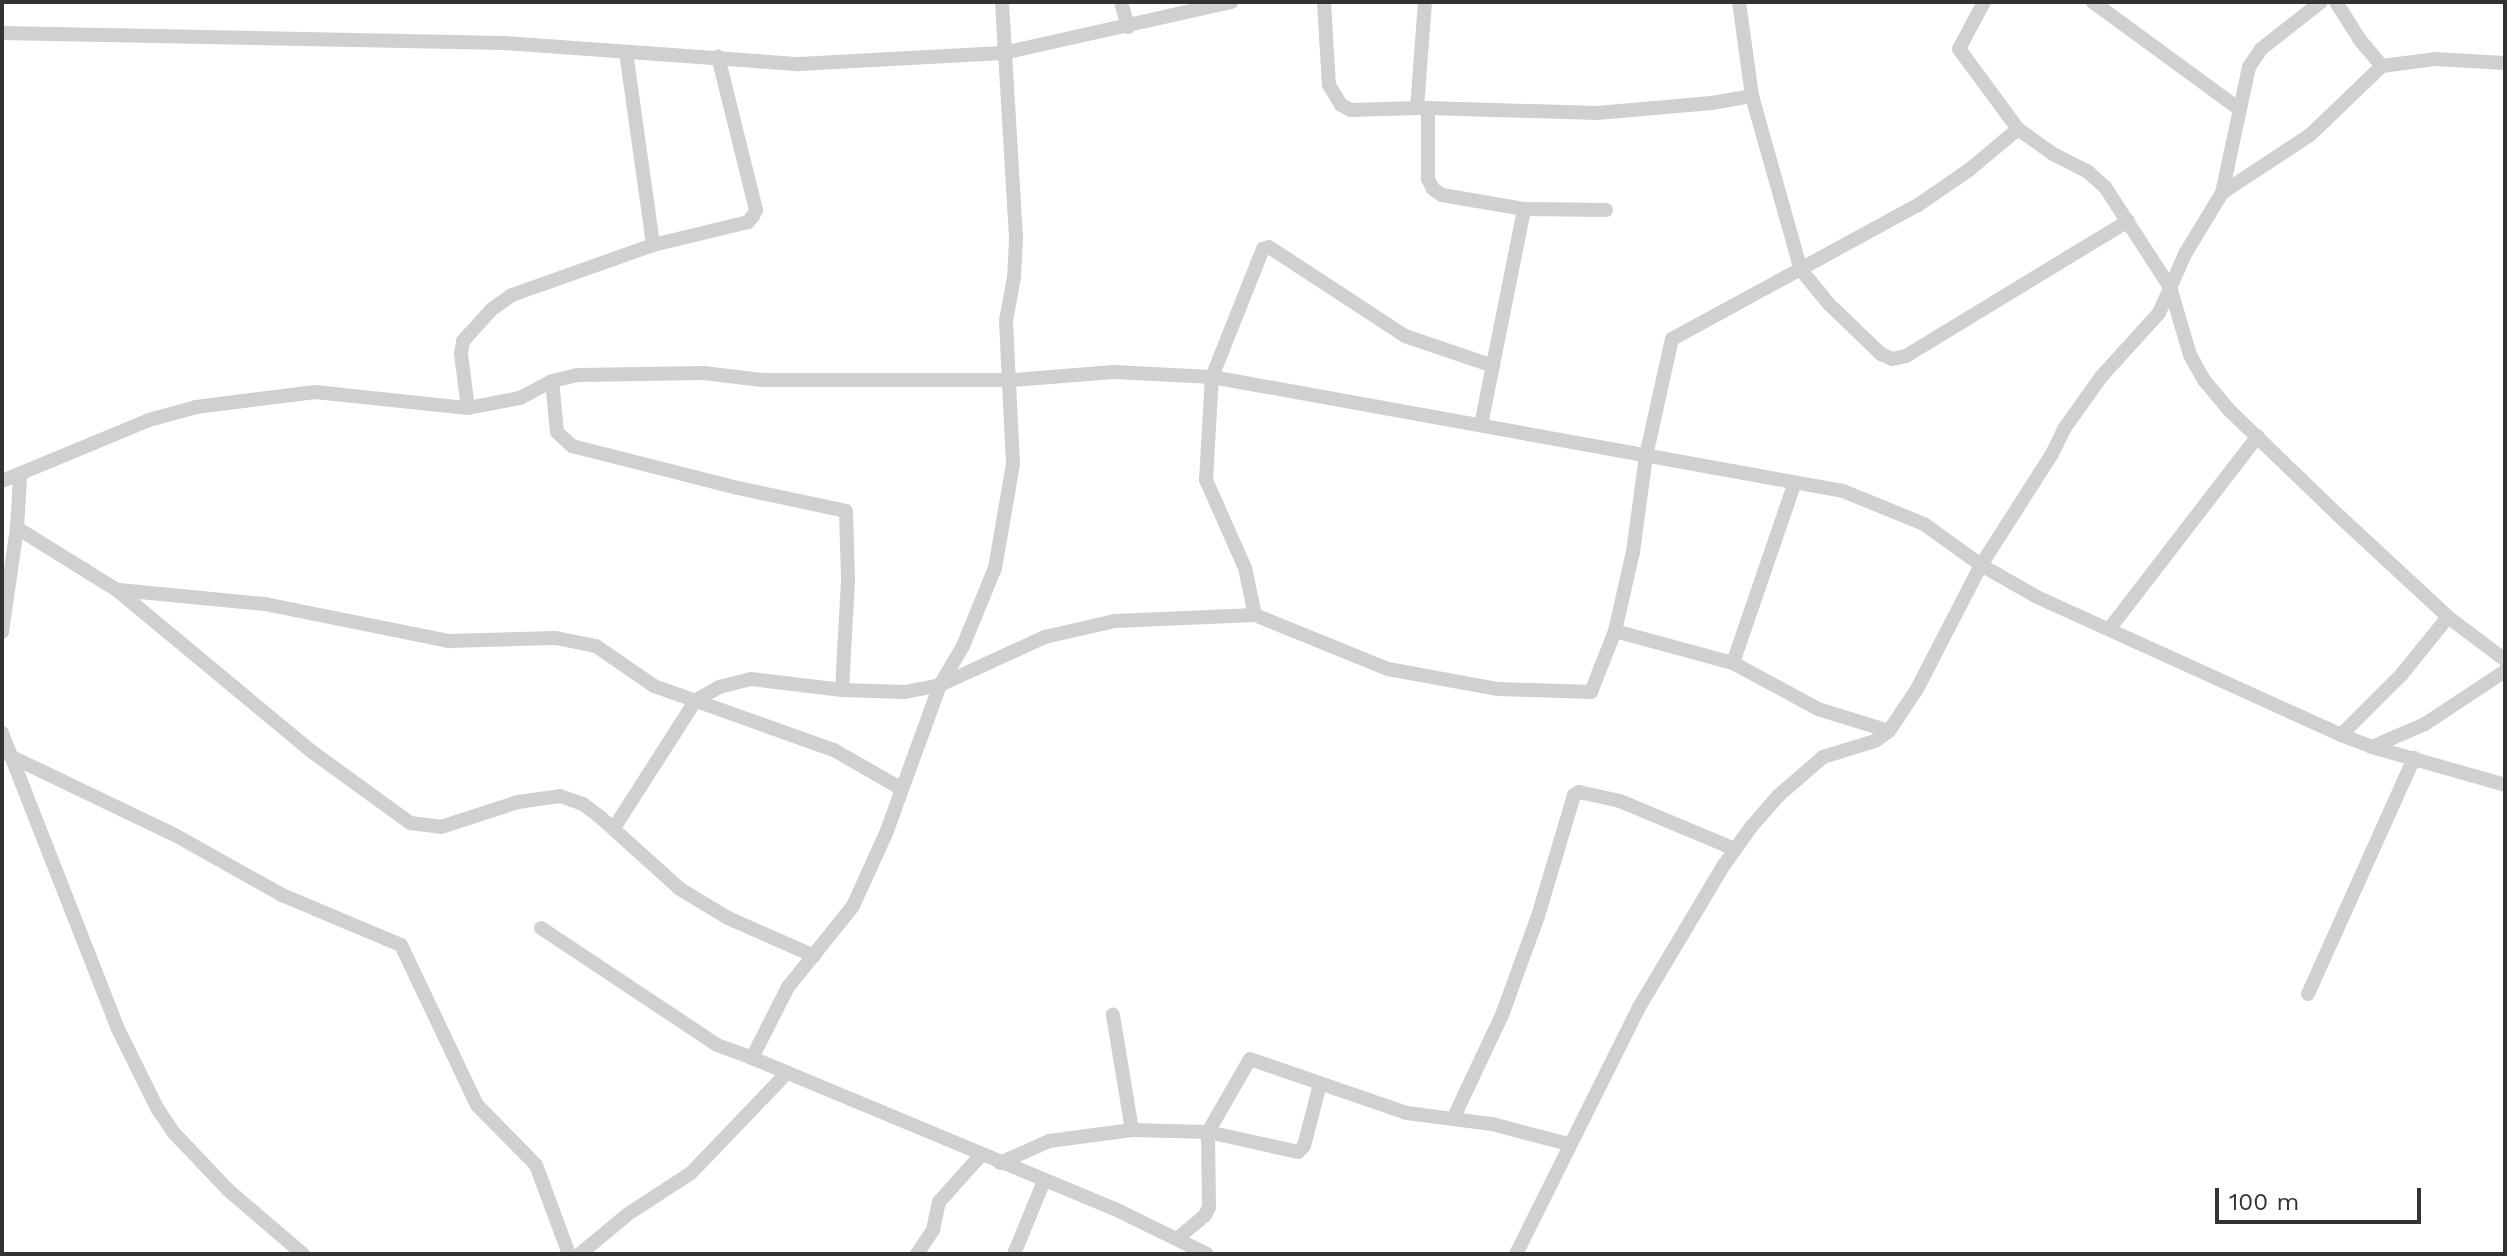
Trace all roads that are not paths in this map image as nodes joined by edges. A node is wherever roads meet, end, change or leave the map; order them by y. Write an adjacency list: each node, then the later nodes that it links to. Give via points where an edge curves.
1 (1002, 2): 14 (street)
2 (1121, 2): 11 (street)
3 (1231, 2): 11 (street)
4 (1324, 2): 19 (street, via 1329,85 1341,105 1351,110)
5 (1425, 2): 19 (street)
6 (1739, 2): 18 (street)
7 (1984, 2): 21 (street, via 1959,49)
8 (2093, 2): 20 (street)
9 (2321, 2): 20 (street, via 2254,58)
10 (2336, 2): 17 (street)
11 (1128, 27): 14 (street)
12 (2, 33): 13 (street, via 504,43)
13 (626, 52): 15 (street); 26 (street)
14 (1003, 53): 15 (street, via 799,64); 31 (street, via 1016,240 1006,321)
15 (718, 57): 26 (street, via 756,210 748,222)
16 (2505, 63): 17 (street, via 2435,59)
17 (2382, 66): 22 (street, via 2310,135)
18 (1752, 96): 19 (street, via 1597,113); 27 (street)
19 (1423, 108): 23 (street, via 1433,189)
20 (2238, 108): 22 (street)
21 (2018, 129): 25 (street, via 2097,179); 27 (street, via 1918,205)
22 (2222, 193): 28 (street)
23 (1524, 209): 24 (street); 29 (street)
24 (1606, 210)
25 (2128, 221): 27 (street, via 1906,356 1892,359 1829,304); 28 (street)
26 (653, 245): 33 (street, via 528,287 492,309 460,347)
27 (1801, 270): 36 (street, via 1672,339)
28 (2170, 287): 35 (street, via 2196,367 2229,410); 41 (street, via 2150,324 2080,404)
29 (1493, 366): 30 (street, via 1405,336 1269,247 1258,255); 34 (street)
30 (1212, 377): 31 (street, via 1114,372); 34 (street); 43 (street, via 1206,480 1245,568)
31 (1012, 380): 32 (street, via 762,380 704,373 578,375); 51 (street, via 1012,478 995,568 963,646)
32 (552, 381): 33 (street, via 520,398); 52 (street, via 557,432 572,446 846,511)
33 (468, 408): 37 (street, via 315,392 196,407 149,420)
34 (1481, 425): 36 (street)
35 (2258, 436): 44 (street); 45 (street)
36 (1646, 456): 39 (street); 46 (street)
37 (20, 477): 38 (street); 40 (street)
38 (2, 481)
39 (1795, 482): 41 (street, via 1843,491 1924,524); 49 (street)
40 (17, 528): 42 (street); 47 (street)
41 (1981, 565): 45 (street, via 2037,597); 54 (street, via 1917,689)
42 (117, 590): 53 (street, via 265,604 449,641 556,638 596,646 654,686); 62 (street, via 311,751 410,823 441,827 518,802 560,796 583,804)
43 (1255, 615): 46 (street, via 1388,669 1498,689 1585,694 1597,683); 51 (street, via 1115,621 1069,630 1019,646)
44 (2448, 617): 48 (street); 56 (street, via 2402,674)
45 (2110, 628): 56 (street)
46 (1615, 631): 49 (street)
47 (2, 632)
48 (2505, 660)
49 (1733, 663): 54 (street, via 1818,709)
50 (2505, 671): 57 (street, via 2425,724)
51 (940, 685): 52 (street, via 905,692); 61 (street)
52 (842, 690): 53 (street, via 735,680)
53 (696, 700): 61 (street, via 834,750); 62 (street)
54 (1889, 731): 63 (street, via 1875,741 1833,751 1812,765 1778,796)
55 (2, 733): 58 (street)
56 (2341, 735): 57 (street)
57 (2372, 747): 59 (street)
58 (10, 756): 79 (street, via 118,1029 157,1108 228,1190); 80 (street, via 175,835 282,895 401,945 477,1105 536,1165)
59 (2414, 758): 60 (street); 66 (street)
60 (2505, 785)
61 (900, 788): 65 (street, via 853,906)
62 (614, 828): 65 (street, via 680,889 728,918)
63 (1735, 849): 71 (street, via 1620,801 1574,795 1502,1015); 74 (street, via 1638,1009)
64 (541, 928): 68 (street, via 717,1045)
65 (814, 956): 68 (street, via 788,987)
66 (2308, 994)
67 (1113, 1015): 72 (street)
68 (752, 1058): 69 (street)
69 (787, 1073): 75 (street); 81 (street, via 691,1173 628,1214)
70 (1320, 1084): 71 (street, via 1407,1113); 73 (street, via 1248,1060); 73 (street, via 1298,1152)
71 (1453, 1119): 74 (street)
72 (1132, 1130): 73 (street); 76 (street, via 1049,1141)
73 (1208, 1132): 78 (street, via 1209,1207)
74 (1568, 1144): 85 (street)
75 (981, 1155): 76 (street); 82 (street, via 939,1202 933,1230)
76 (1000, 1163): 77 (street)
77 (1044, 1181): 78 (street); 83 (street)
78 (1178, 1238): 84 (street)
79 (303, 1254)
80 (569, 1254)
81 (580, 1254)
82 (917, 1254)
83 (1014, 1254)
84 (1207, 1254)
85 (1516, 1254)

